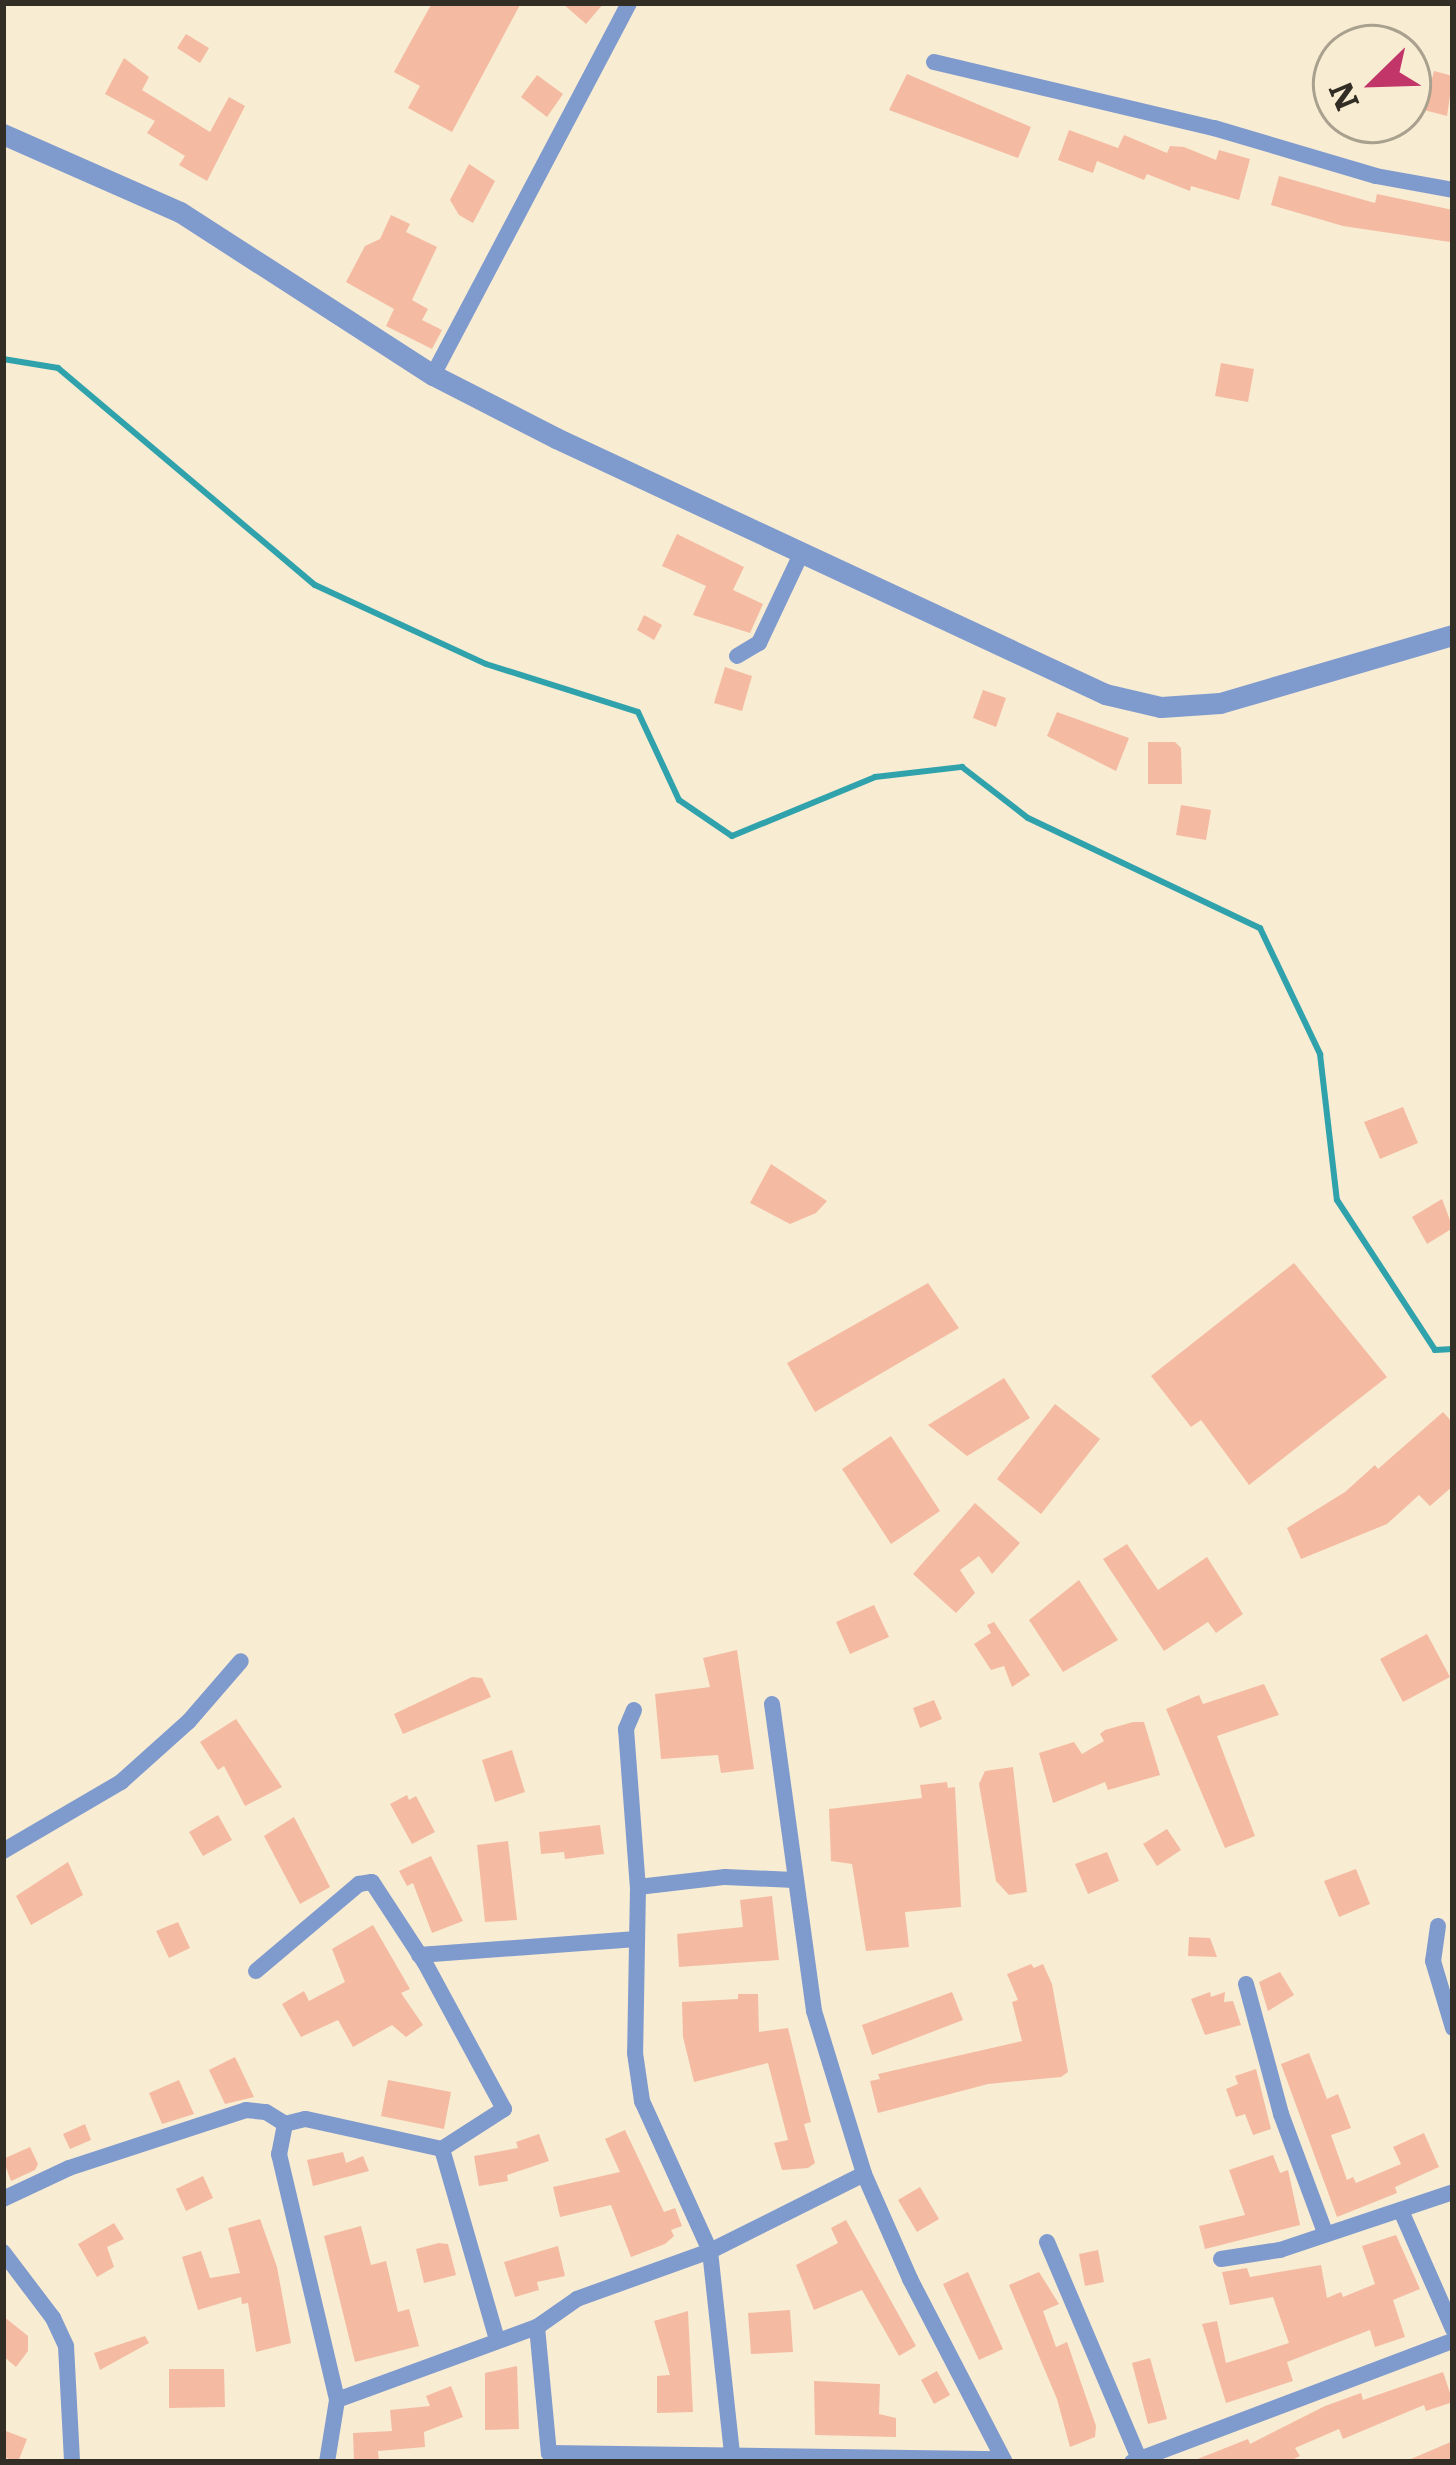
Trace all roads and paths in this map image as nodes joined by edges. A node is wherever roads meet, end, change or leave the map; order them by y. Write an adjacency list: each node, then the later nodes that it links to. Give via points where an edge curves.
1 (628, 3): 5 (street)
2 (934, 62): 4 (street)
3 (3, 134): 5 (street, via 180,212)
4 (1453, 190)
5 (434, 375): 6 (street)
6 (802, 552): 7 (street, via 1105,694 1161,707 1243,697); 8 (street, via 759,643)
7 (1453, 635)
8 (737, 656)
9 (241, 1661): 12 (street, via 122,1782)
10 (772, 1704): 13 (street)
11 (634, 1710): 14 (street, via 626,1729)
12 (3, 1851)
13 (794, 1880): 14 (street, via 725,1876); 23 (street, via 814,2011)
14 (638, 1887): 16 (street)
15 (1438, 1926): 20 (street, via 1432,1961)
16 (636, 1939): 17 (street); 29 (street, via 642,2101)
17 (419, 1954): 18 (street, via 372,1882 358,1884); 22 (street, via 504,2109)
18 (256, 1971)
19 (1246, 1984): 27 (street, via 1281,2114)
20 (1453, 2028)
21 (285, 2124): 22 (street, via 305,2119); 25 (street, via 246,2110 107,2154); 36 (street, via 279,2154)
22 (442, 2149): 34 (street)
23 (864, 2174): 29 (street); 39 (street)
24 (1453, 2192): 26 (street)
25 (3, 2199)
26 (1402, 2213): 27 (street); 33 (street)
27 (1325, 2232): 31 (street, via 1280,2250)
28 (1047, 2242): 40 (street)
29 (710, 2251): 32 (street, via 577,2299); 38 (street)
30 (3, 2252): 41 (street, via 66,2346)
31 (1221, 2259)
32 (536, 2327): 34 (street); 37 (street)
33 (1453, 2329)
34 (497, 2340): 36 (street)
35 (1453, 2341): 40 (street)
36 (337, 2400): 42 (street)
37 (549, 2457): 38 (street)
38 (732, 2458): 39 (street)
39 (1004, 2461)
40 (1136, 2461)
41 (72, 2462)
42 (327, 2462)

